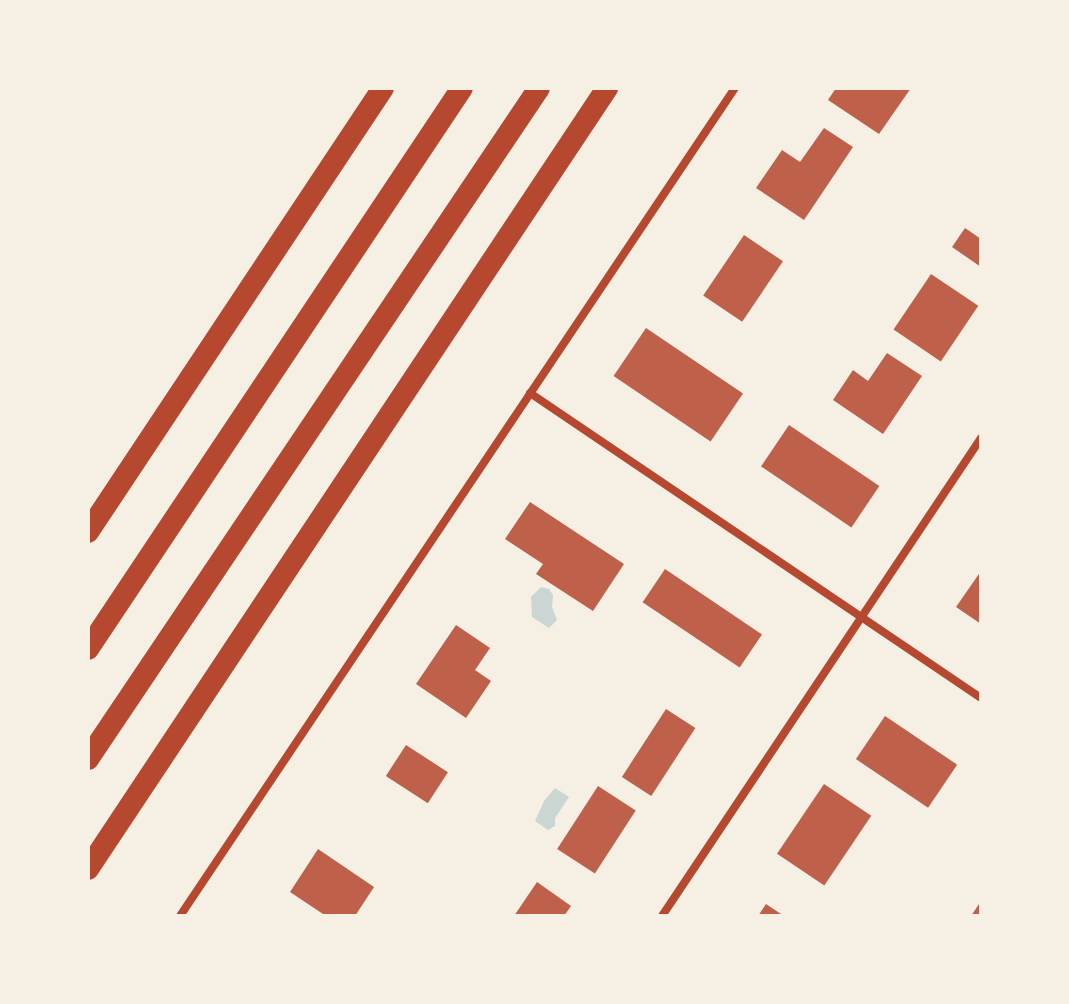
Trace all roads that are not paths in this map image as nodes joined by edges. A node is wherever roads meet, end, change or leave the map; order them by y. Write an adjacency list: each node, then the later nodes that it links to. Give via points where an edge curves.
1 (383, 88): 8 (highway)
2 (462, 88): 10 (highway)
3 (539, 88): 12 (highway)
4 (607, 88): 13 (highway)
5 (735, 88): 6 (street)
6 (530, 393): 9 (street); 14 (street)
7 (981, 438): 9 (street)
8 (88, 532)
9 (861, 616): 11 (street); 15 (street)
10 (88, 649)
11 (981, 698)
12 (88, 759)
13 (88, 869)
14 (180, 916)
15 (662, 916)

